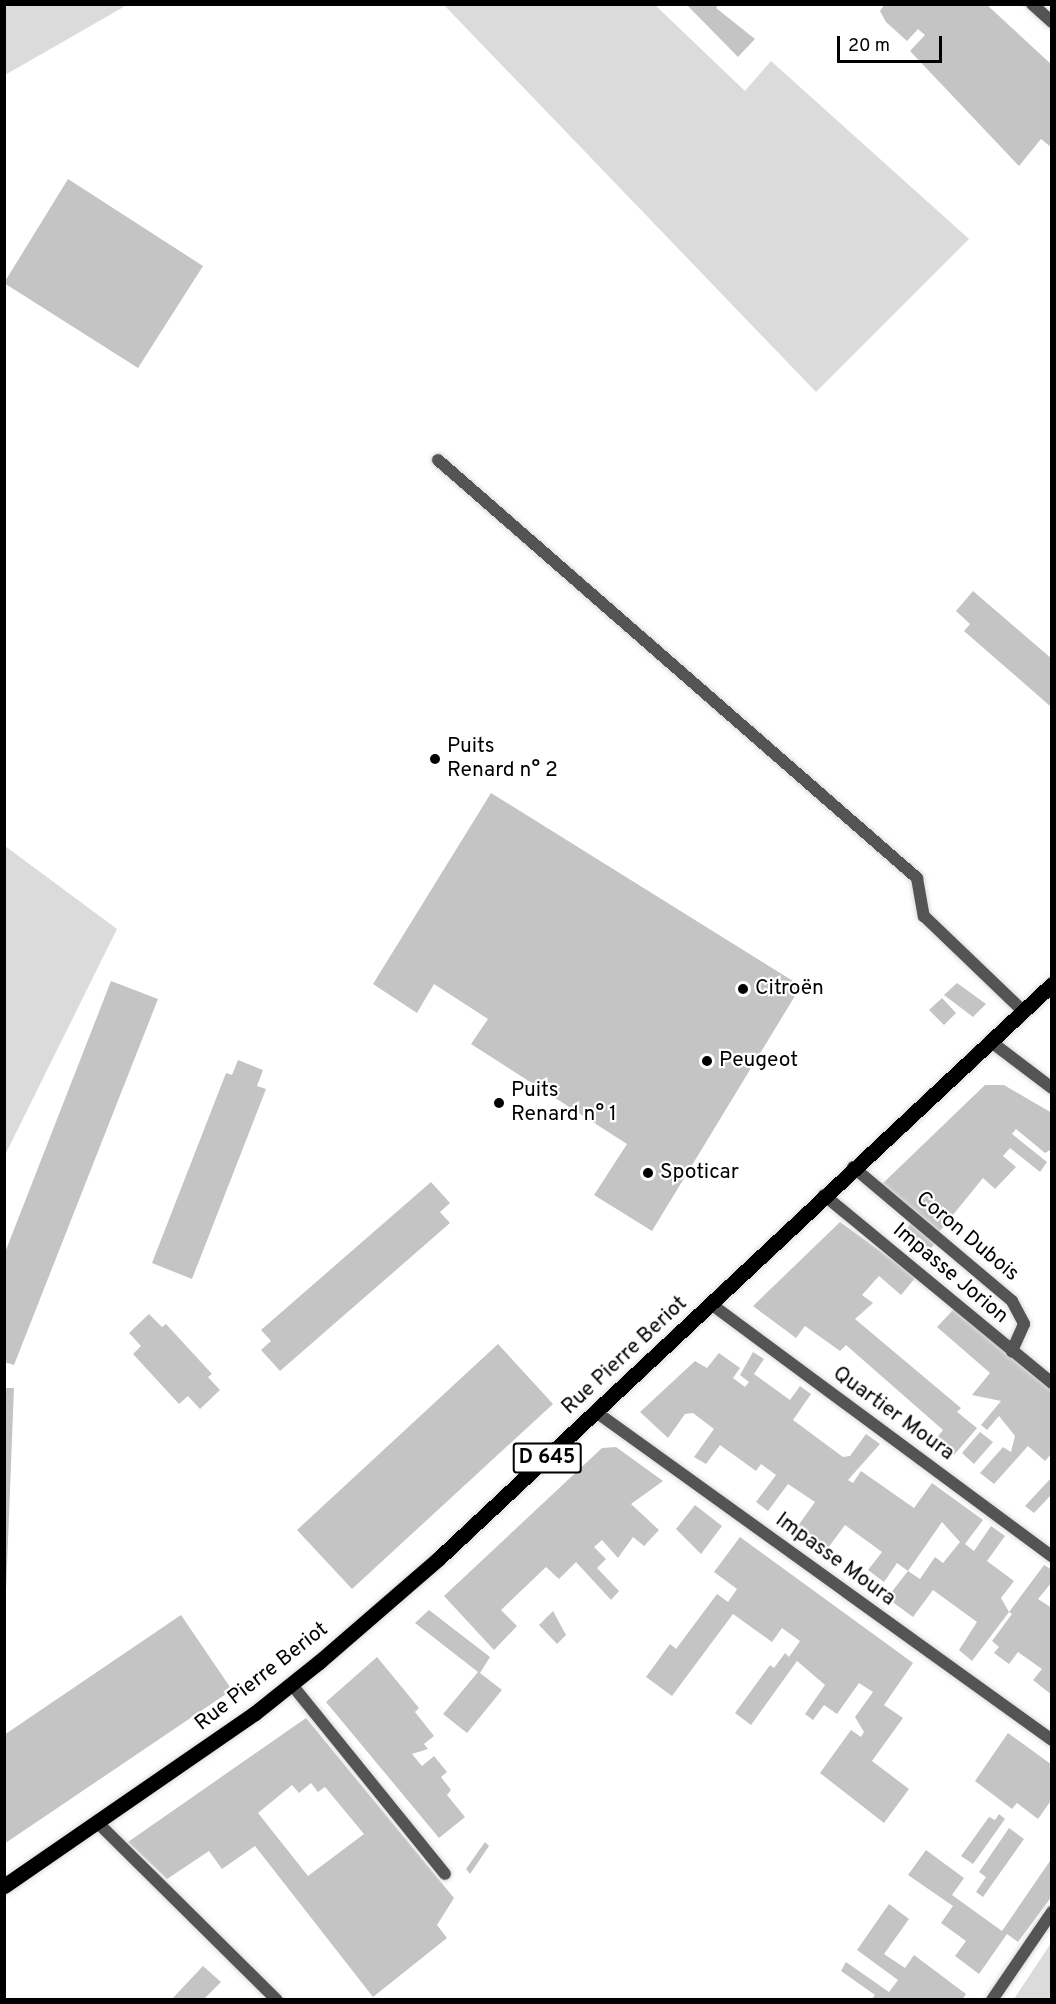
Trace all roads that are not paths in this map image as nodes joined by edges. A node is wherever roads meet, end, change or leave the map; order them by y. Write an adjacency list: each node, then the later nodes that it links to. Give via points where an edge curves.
1 (1032, 4): 2 (street)
2 (1052, 22)
3 (438, 460): 5 (street, via 917,878 924,916)
4 (1052, 984): 5 (main road, Rue Pierre Beriot / D 645)
5 (1023, 1011): 6 (main road, Rue Pierre Beriot / D 645)
6 (990, 1041): 7 (street); 8 (main road, Rue Pierre Beriot / D 645)
7 (1052, 1088)
8 (853, 1167): 9 (main road, Rue Pierre Beriot / D 645); 11 (street, Coron Dubois, via 1012,1301 1024,1324)
9 (824, 1195): 10 (main road, Rue Pierre Beriot / D 645); 11 (street, Impasse Jorion)
10 (711, 1304): 13 (main road, Rue Pierre Beriot / D 645); 14 (street, Quartier Moura)
11 (1012, 1351): 12 (street, Impasse Jorion)
12 (1052, 1383)
13 (596, 1412): 15 (main road, Rue Pierre Beriot / D 645); 16 (street, Impasse Moura)
14 (1052, 1556)
15 (292, 1685): 17 (main road, Rue Pierre Beriot / D 645); 18 (street)
16 (1052, 1740)
17 (98, 1822): 19 (main road, Rue Pierre Beriot / D 645); 21 (street)
18 (445, 1874)
19 (4, 1886)
20 (1052, 1912): 22 (street)
21 (277, 2000)
22 (992, 2000)

